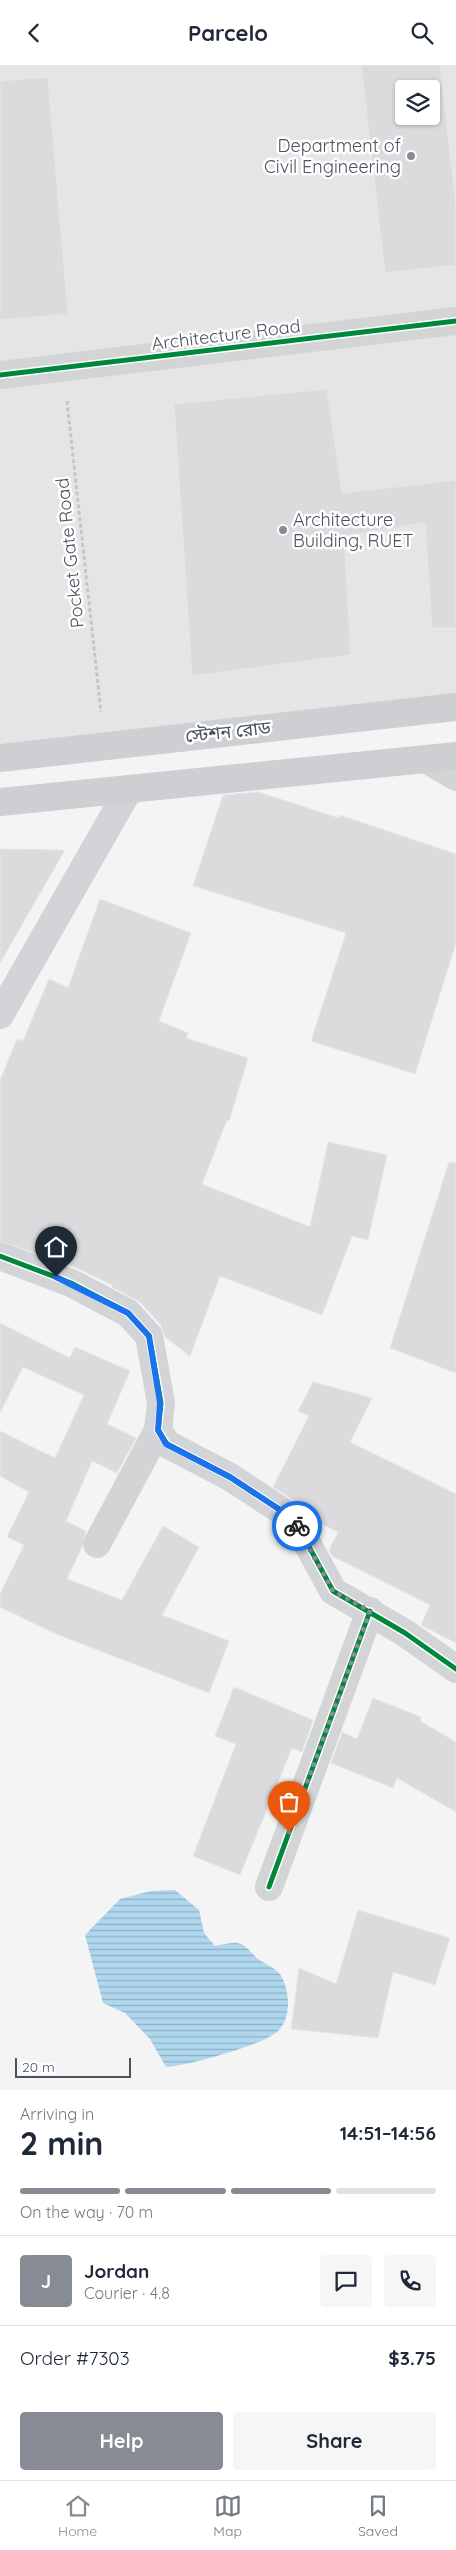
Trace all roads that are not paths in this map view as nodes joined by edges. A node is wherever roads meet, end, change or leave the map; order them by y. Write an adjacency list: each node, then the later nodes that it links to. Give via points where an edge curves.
1 (456, 321): 2 (street, Architecture Road)
2 (0, 375)
3 (456, 707): 5 (main road, স্টেশন রোড)
4 (456, 756): 6 (main road)
5 (0, 758)
6 (426, 759): 7 (street); 8 (main road)
7 (456, 777)
8 (129, 789): 9 (main road); 10 (street)
9 (0, 803)
10 (0, 1015)
11 (0, 1256): 12 (street, via 71,1283 128,1313 149,1336 160,1403)
12 (158, 1430): 13 (street); 14 (street, via 166,1444 230,1477 294,1519 333,1591)
13 (96, 1544)
14 (370, 1611): 15 (street); 16 (street)
15 (456, 1669)
16 (269, 1887)

